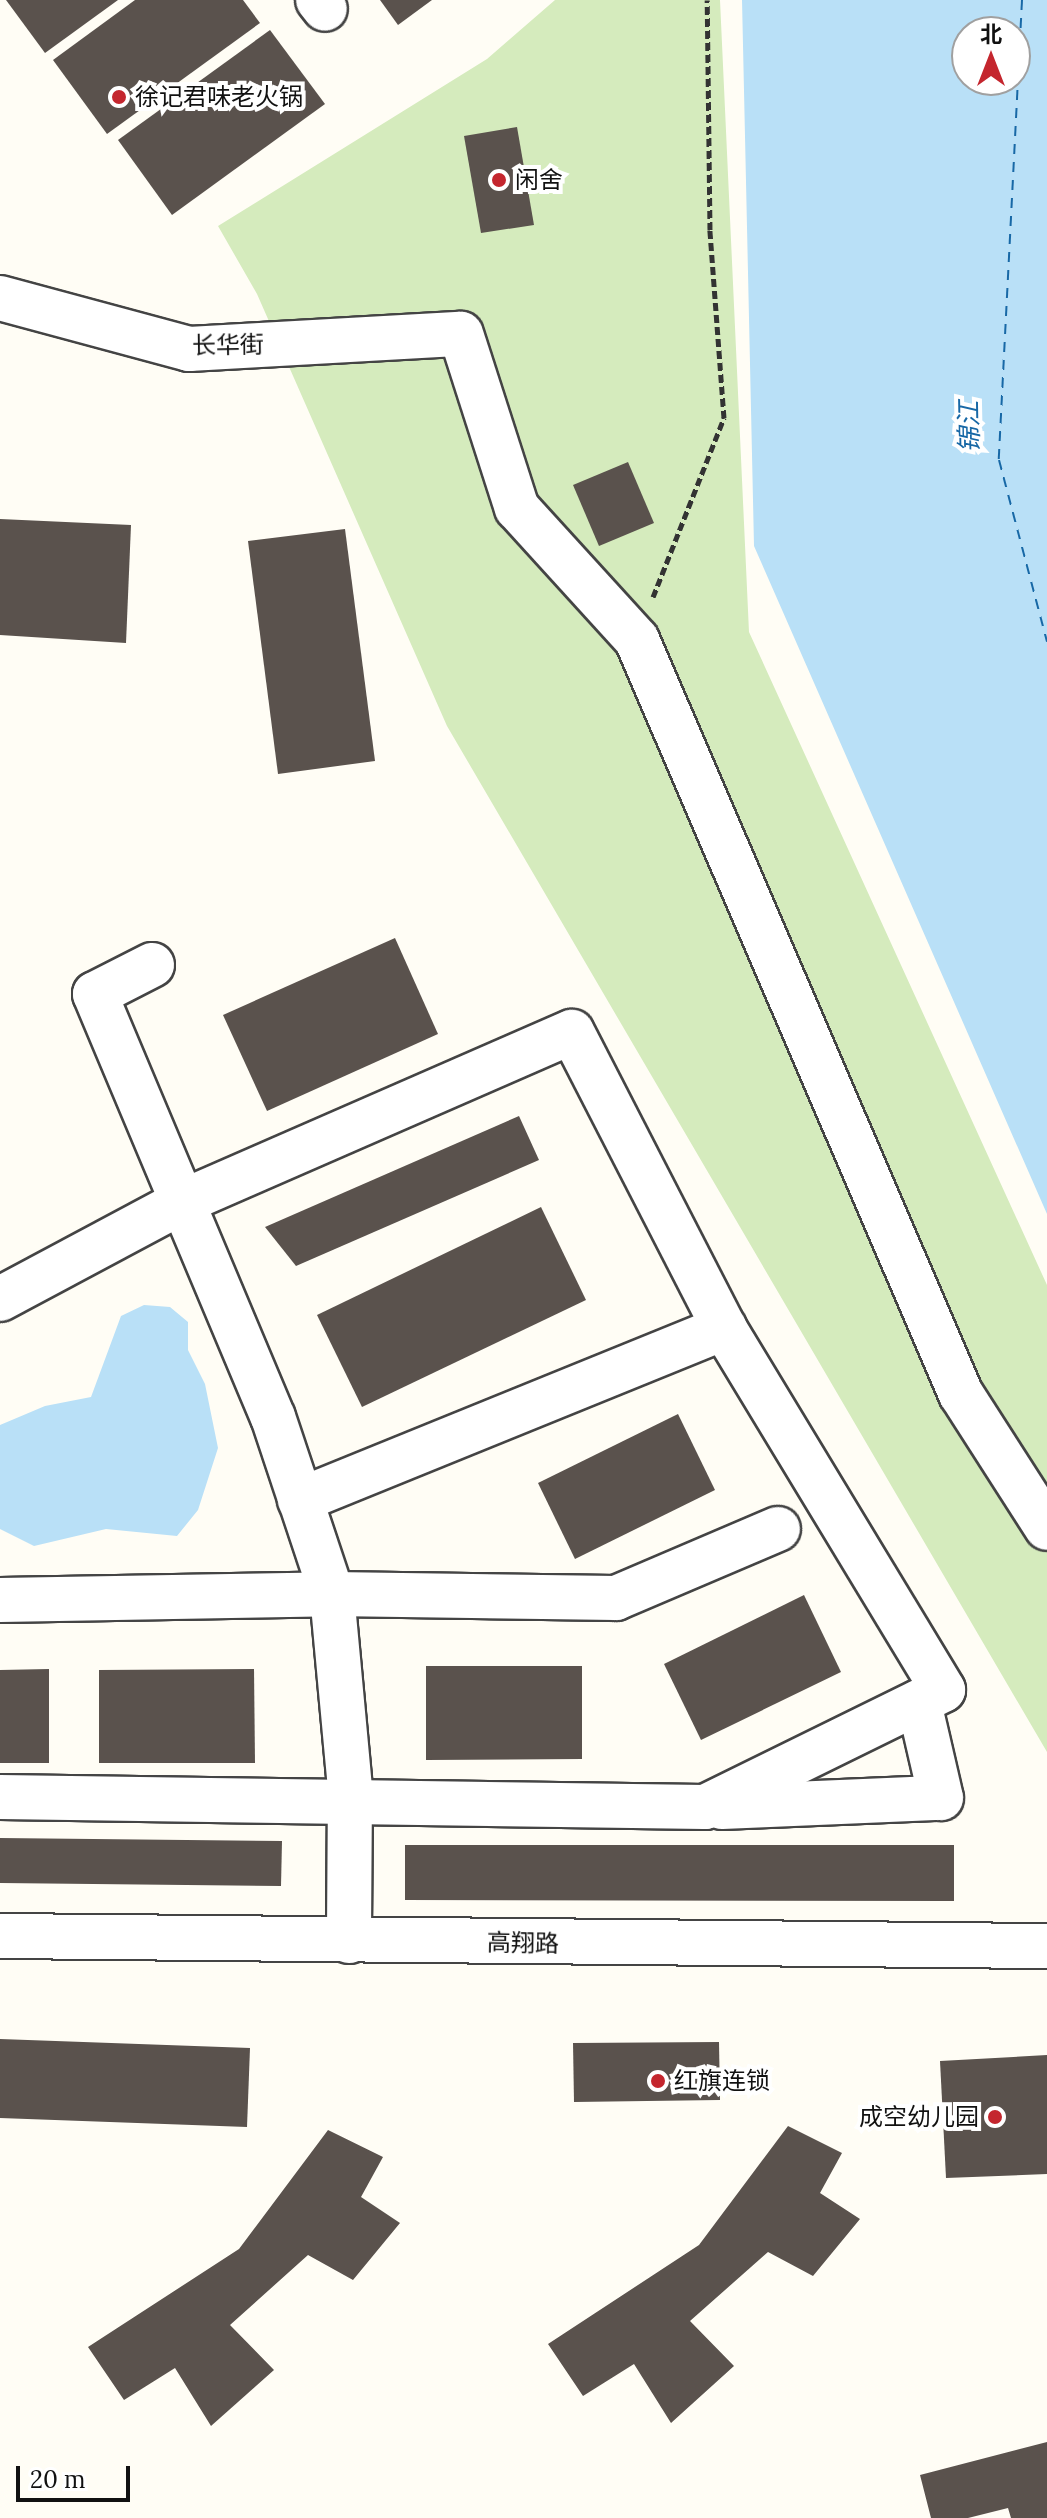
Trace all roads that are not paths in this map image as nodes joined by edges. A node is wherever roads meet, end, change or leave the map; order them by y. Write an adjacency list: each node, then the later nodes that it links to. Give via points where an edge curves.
1 (0, 298): 7 (street, 长华街, via 189,349 461,334 517,508 637,640 961,1394)
2 (152, 965): 3 (street, via 95,994)
3 (182, 1202): 4 (street); 5 (street, via 572,1032); 6 (street, via 273,1417)
4 (5, 1284)
5 (724, 1328): 6 (street); 11 (street, via 943,1690)
6 (300, 1500): 9 (street)
7 (1047, 1528)
8 (778, 1529): 9 (street, via 616,1598)
9 (332, 1594): 10 (street); 13 (street)
10 (0, 1600)
11 (919, 1703): 14 (street); 14 (street, via 941,1798)
12 (0, 1797): 13 (street)
13 (350, 1800): 14 (street); 16 (street)
14 (705, 1807)
15 (0, 1936): 16 (street, 高翔路)
16 (349, 1941): 17 (street, 高翔路)
17 (1047, 1946)

